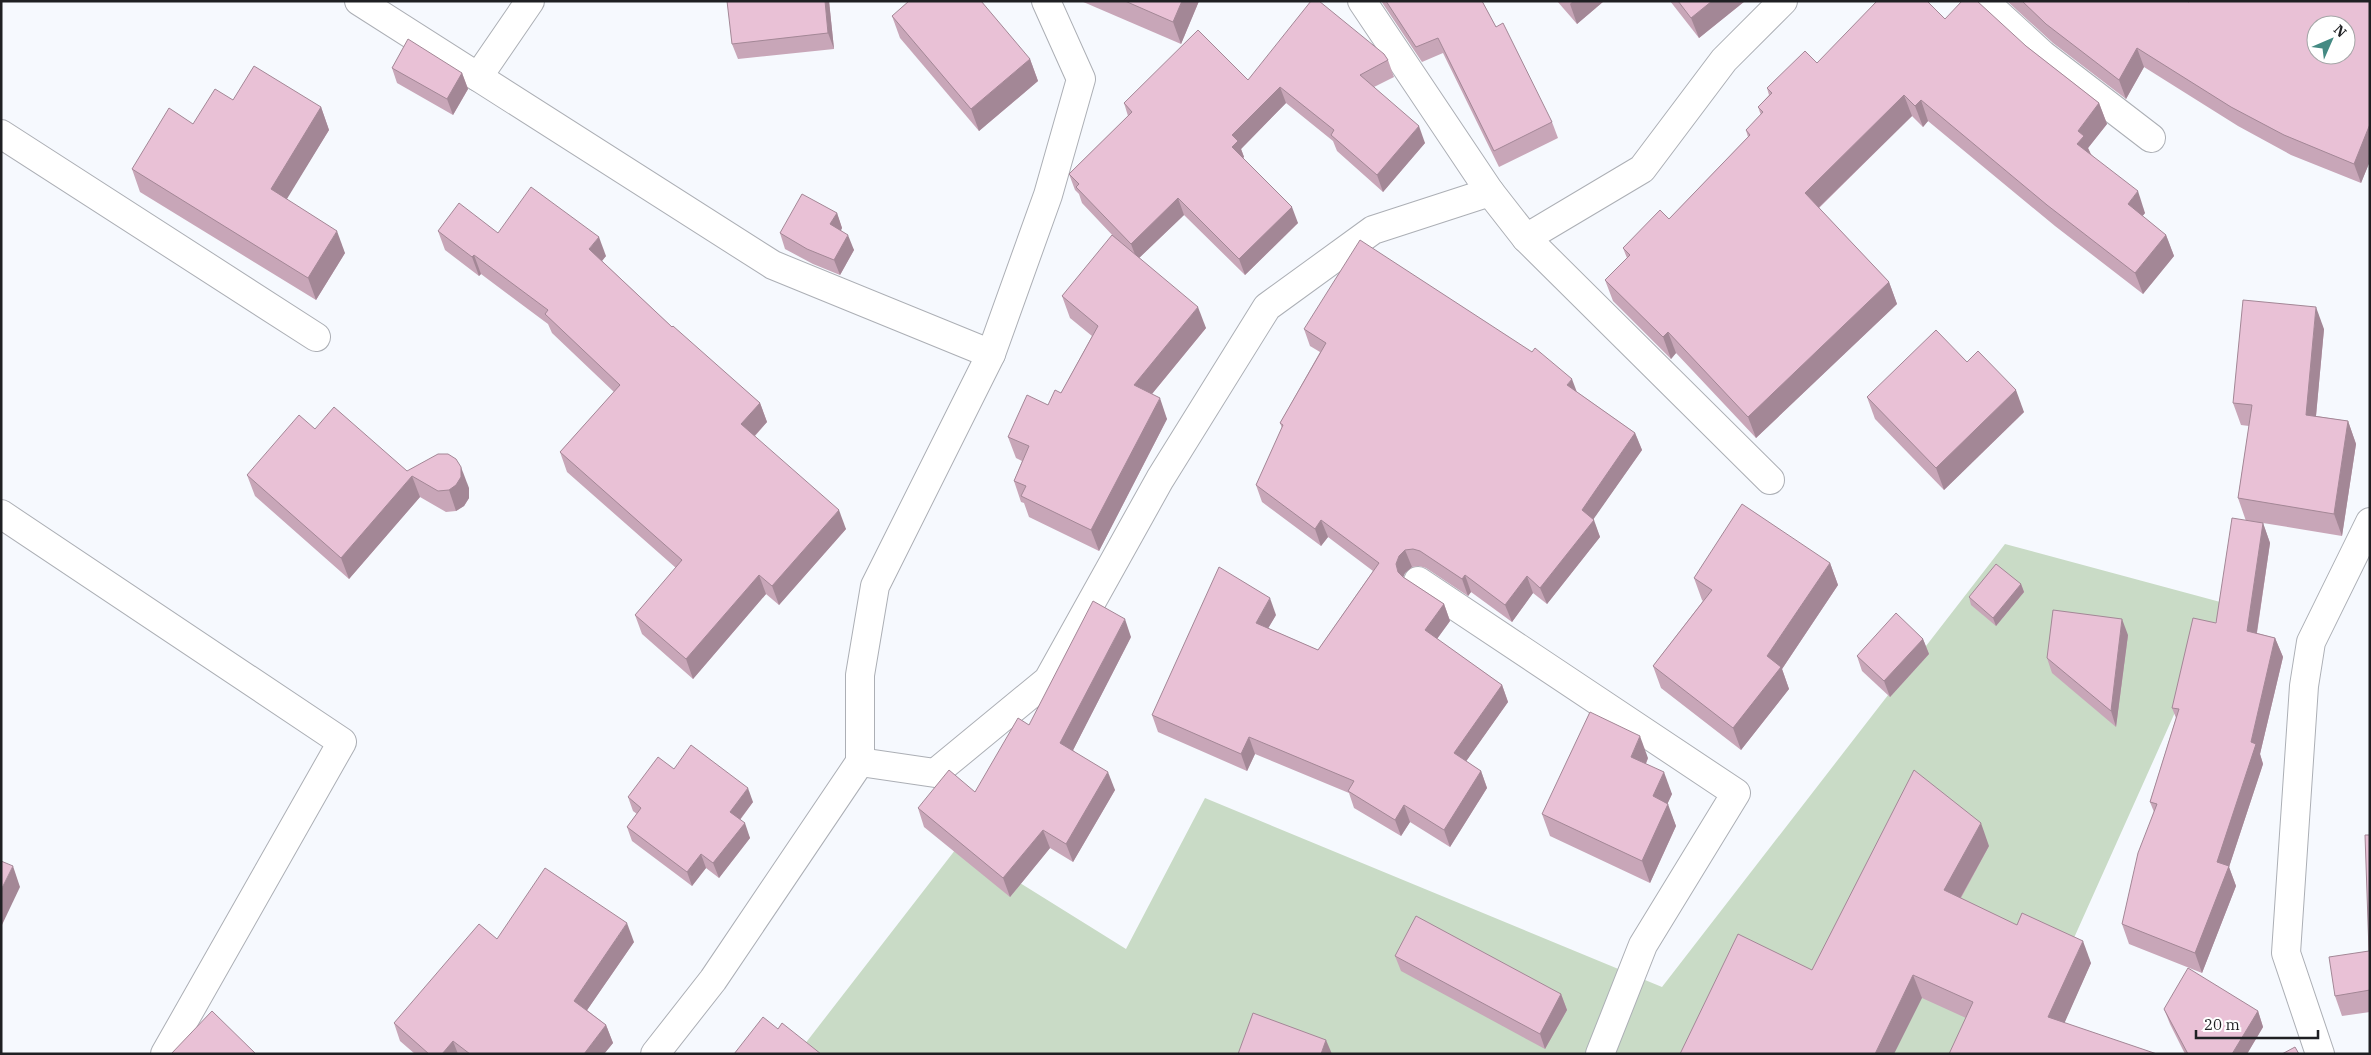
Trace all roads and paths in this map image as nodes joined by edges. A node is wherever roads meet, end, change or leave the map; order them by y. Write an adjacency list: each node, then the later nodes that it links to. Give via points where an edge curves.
1 (359, 1): 7 (street)
2 (530, 1): 7 (street)
3 (1046, 1): 13 (street, via 1081,79 1048,195)
4 (1362, 1): 10 (street)
5 (1783, 1): 11 (street, via 1724,60 1642,170)
6 (1984, 1): 9 (street, via 2042,55)
7 (478, 77): 13 (street, via 773,265)
8 (1, 134): 12 (street)
9 (2151, 138)
10 (1490, 192): 11 (street); 18 (street, via 1373,230 1268,307 1160,479 1048,680 935,773)
11 (1526, 238): 14 (street)
12 (316, 336)
13 (991, 354): 18 (street, via 875,586 860,674)
14 (1770, 480)
15 (1, 514): 19 (street, via 342,742)
16 (2370, 522): 22 (street, via 2311,642 2304,686 2286,952)
17 (1418, 581): 21 (street, via 1736,793 1643,944)
18 (860, 762): 20 (street, via 712,980)
19 (165, 1054)
20 (655, 1054)
21 (1600, 1054)
22 (2320, 1054)

